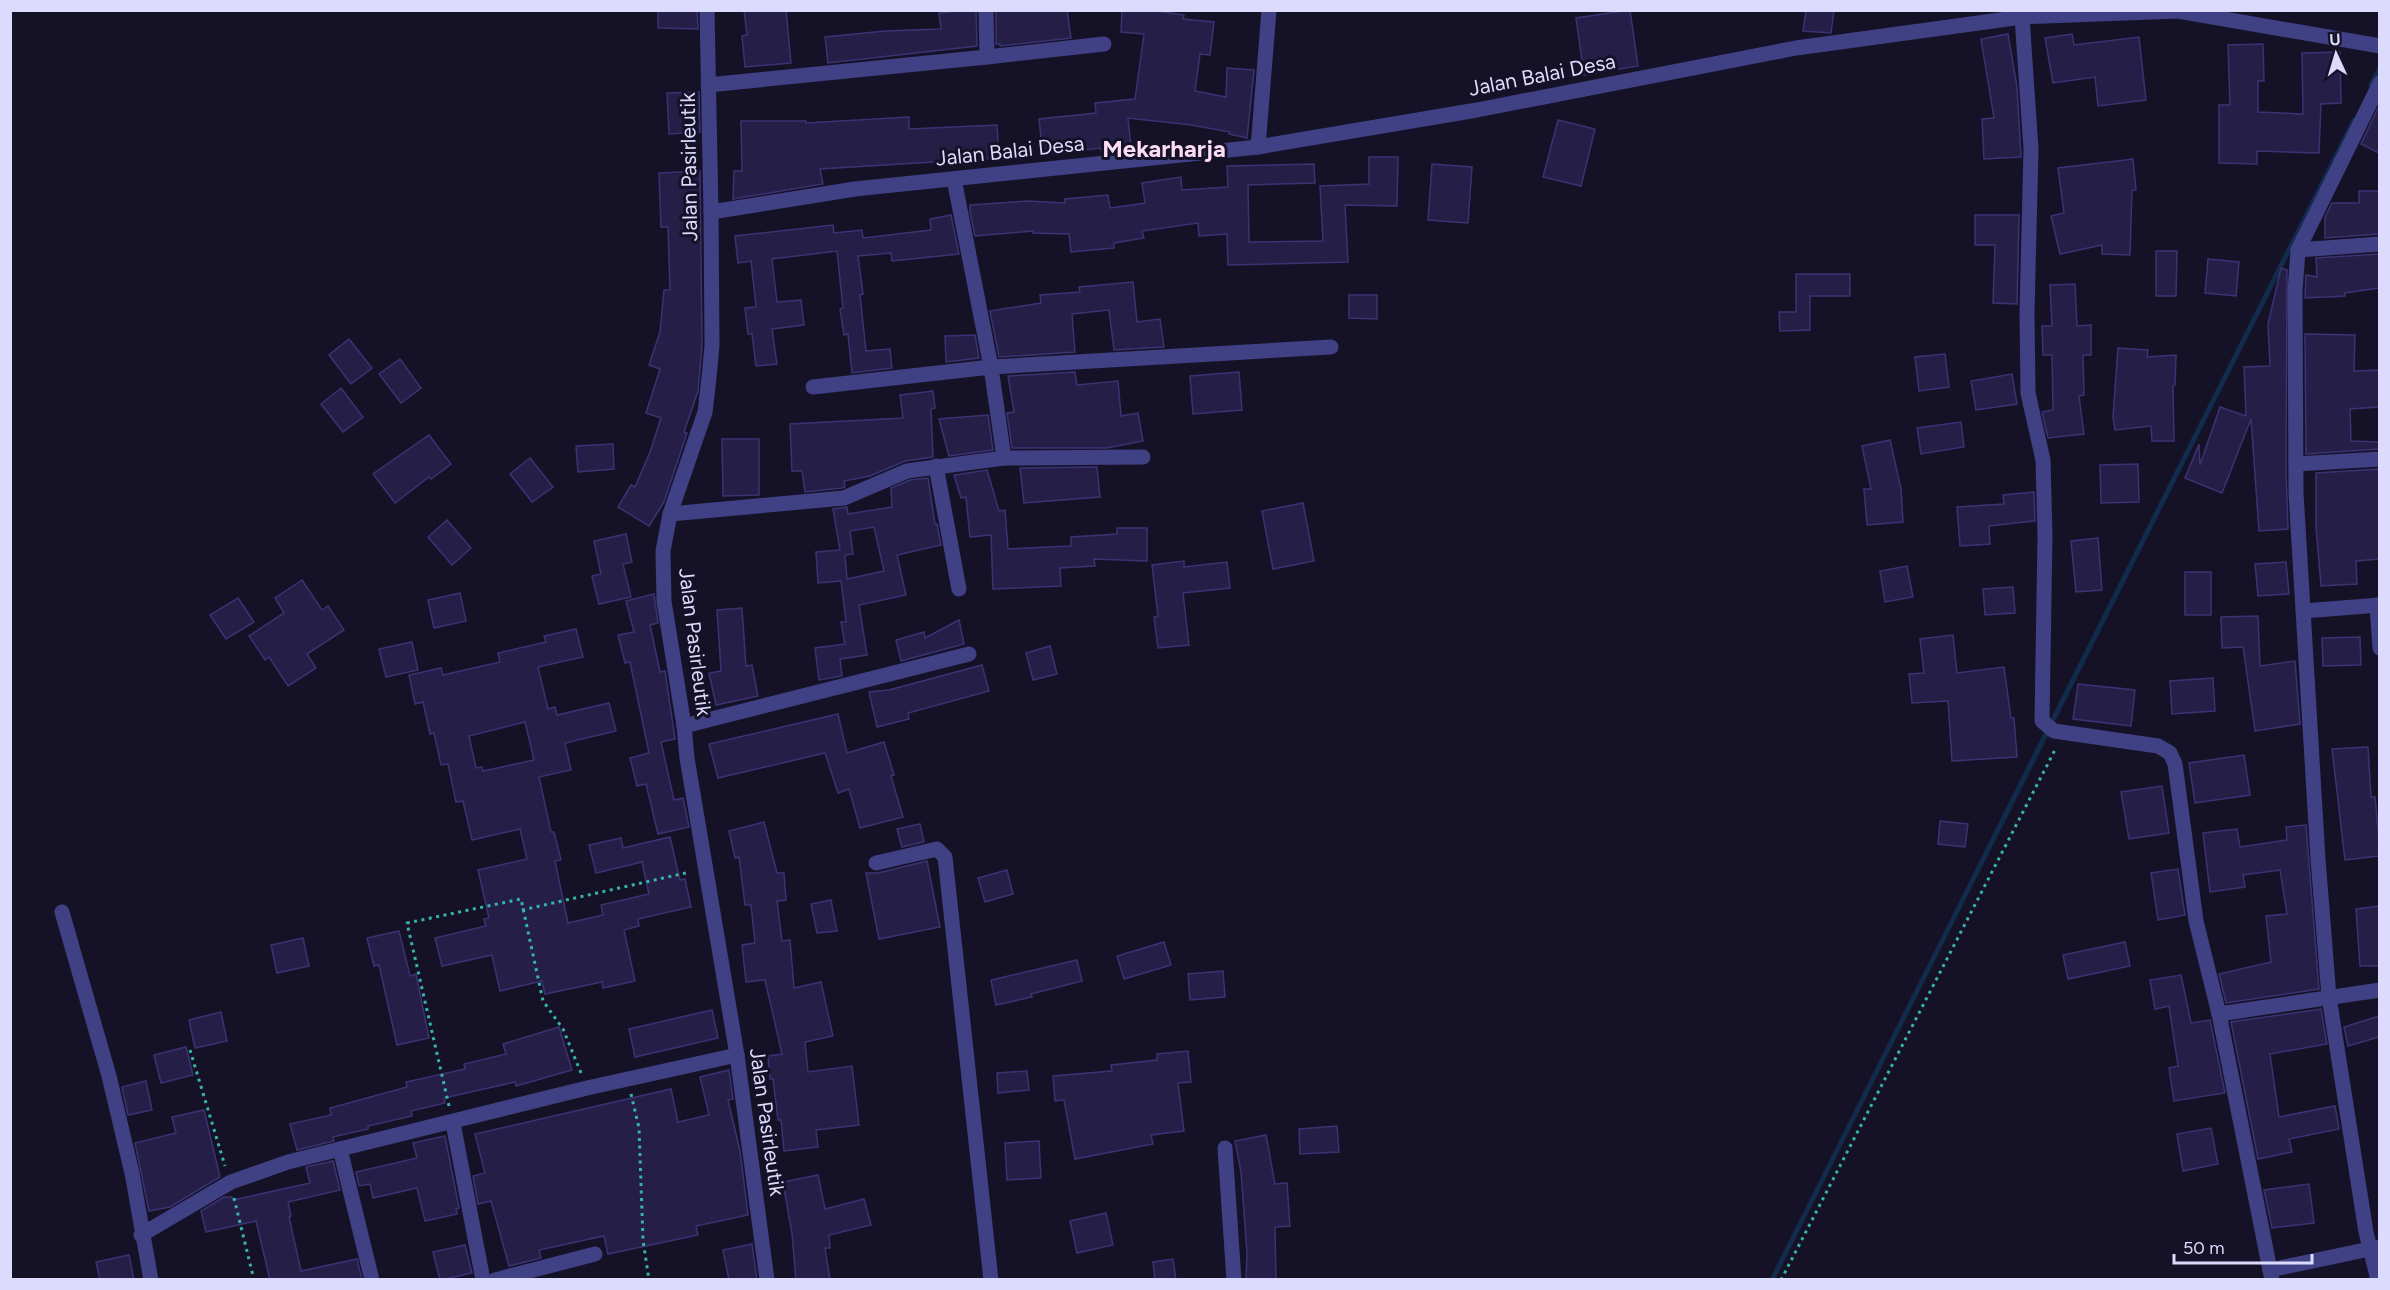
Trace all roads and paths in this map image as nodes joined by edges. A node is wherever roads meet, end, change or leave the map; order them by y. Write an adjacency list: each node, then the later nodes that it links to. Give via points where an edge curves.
1 (707, 10): 10 (street, Jalan Pasirleutik)
2 (986, 10): 8 (street)
3 (1269, 10): 11 (street)
4 (2178, 11): 5 (street, Jalan Balai Desa); 7 (street, Jalan Balai Desa)
5 (2022, 17): 11 (street, Jalan Balai Desa, via 1796,48 1478,110); 31 (street, via 2031,149 2028,393 2043,460 2042,721)
6 (1104, 44): 8 (street)
7 (2374, 44)
8 (987, 57): 10 (street)
9 (2379, 83): 15 (street)
10 (708, 85): 13 (street, Jalan Pasirleutik)
11 (1258, 147): 12 (street, Jalan Balai Desa)
12 (954, 179): 13 (street, Jalan Balai Desa, via 855,189); 17 (street)
13 (711, 212): 24 (street, Jalan Pasirleutik, via 712,345 705,412)
14 (2379, 244): 15 (street)
15 (2298, 250): 22 (street)
16 (1331, 347): 17 (street)
17 (992, 367): 18 (street); 20 (street)
18 (813, 387)
19 (1143, 457): 20 (street)
20 (1004, 458): 23 (street)
21 (2379, 459): 22 (street)
22 (2296, 464): 27 (street)
23 (936, 466): 24 (street, via 907,471 844,498); 25 (street)
24 (670, 514): 30 (street, Jalan Pasirleutik, via 663,551 664,601)
25 (959, 589)
26 (2378, 605): 27 (street); 28 (street)
27 (2303, 610): 37 (street)
28 (2379, 648)
29 (969, 654): 30 (street)
30 (684, 726): 33 (street, Jalan Pasirleutik)
31 (2059, 732): 38 (street, via 2158,746 2170,753 2175,764 2196,921); 60 (path)
32 (876, 863): 58 (street, via 937,849 945,857)
33 (706, 868): 34 (path); 40 (street, Jalan Pasirleutik)
34 (522, 910): 42 (path, via 543,1001 563,1029); 43 (path, via 521,899 407,922)
35 (62, 912): 47 (street, via 109,1076 132,1173)
36 (2379, 990): 37 (street)
37 (2329, 997): 38 (street); 48 (street)
38 (2219, 1014): 50 (street)
39 (190, 1050): 46 (path)
40 (737, 1055): 41 (street); 57 (street, Jalan Pasirleutik)
41 (628, 1080): 42 (street); 56 (path, via 639,1128 643,1240)
42 (587, 1088): 43 (street)
43 (453, 1123): 45 (street); 54 (street)
44 (1225, 1148): 59 (street)
45 (340, 1149): 46 (street); 53 (street)
46 (231, 1182): 47 (street); 52 (path)
47 (141, 1235): 51 (street)
48 (2375, 1248): 50 (street); 61 (street)
49 (595, 1254): 55 (street)
50 (2271, 1275)
51 (151, 1280)
52 (254, 1280)
53 (372, 1280)
54 (483, 1280)
55 (495, 1280)
56 (649, 1280)
57 (767, 1280)
58 (991, 1280)
59 (1234, 1280)
60 (1781, 1280)
61 (2378, 1280)

